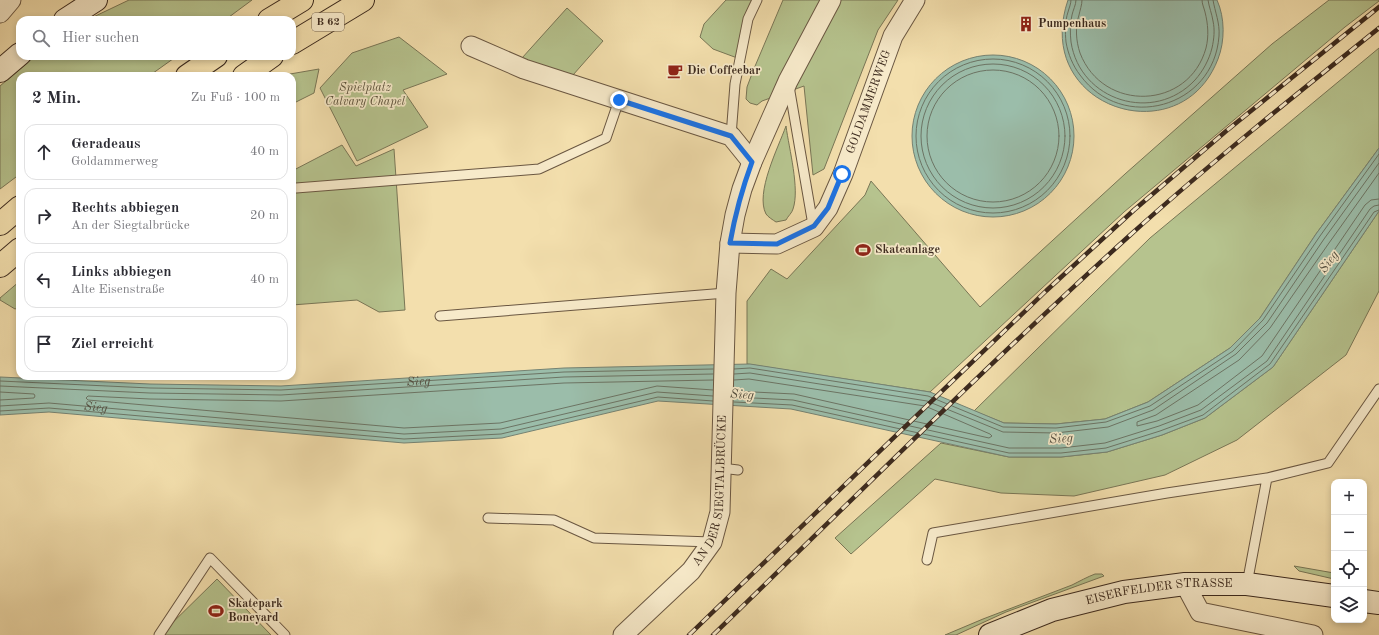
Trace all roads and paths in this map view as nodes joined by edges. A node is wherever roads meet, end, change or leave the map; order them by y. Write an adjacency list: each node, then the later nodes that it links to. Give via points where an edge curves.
1 (11, 0): 8 (street)
2 (96, 0): 9 (main road)
3 (302, 0): 10 (highway, B 62)
4 (363, 0): 11 (highway, B 62)
5 (757, 0): 21 (lane, via 748,19 736,78)
6 (831, 0): 19 (street, AN DER SIEGTALBRÜCKE)
7 (915, 0): 26 (street, GOLDAMMERWEG, via 893,36 828,208)
8 (0, 13)
9 (71, 16)
10 (276, 16)
11 (296, 41)
12 (471, 46): 20 (street, via 524,69)
13 (16, 57): 16 (main road)
14 (210, 60): 17 (highway)
15 (266, 60): 18 (highway)
16 (0, 71)
17 (193, 72)
18 (250, 72)
19 (788, 81): 22 (street, AN DER SIEGTALBRÜCKE); 26 (lane)
20 (619, 100): 21 (street); 23 (lane, via 606,138 539,169)
21 (731, 136): 22 (street)
22 (752, 162): 27 (street, AN DER SIEGTALBRÜCKE, via 742,188)
23 (296, 188)
24 (16, 210): 25 (highway)
25 (0, 224)
26 (814, 226): 27 (street, GOLDAMMERWEG, via 777,244)
27 (730, 243): 30 (street, AN DER SIEGTALBRÜCKE)
28 (16, 252): 29 (highway)
29 (0, 266)
30 (726, 293): 31 (lane); 35 (street, AN DER SIEGTALBRÜCKE, via 730,469)
31 (440, 316)
32 (1379, 389): 33 (lane, via 1328,464)
33 (1267, 478): 36 (lane, via 933,532); 38 (lane)
34 (488, 518): 35 (lane, via 554,520 594,538)
35 (712, 542): 44 (street, AN DER SIEGTALBRÜCKE, via 690,571)
36 (927, 560)
37 (1185, 584): 38 (main road, EISERFELDER STRASSE); 45 (main road, EISERFELDER STRASSE, via 1124,592 1052,610); 46 (street, via 1200,612)
38 (1247, 584): 39 (main road, EISERFELDER STRASSE)
39 (1331, 596)
40 (1367, 601): 41 (main road)
41 (1379, 603)
42 (159, 635): 43 (lane, via 210,558)
43 (285, 635)
44 (623, 635)
45 (990, 635)
46 (1313, 635)

